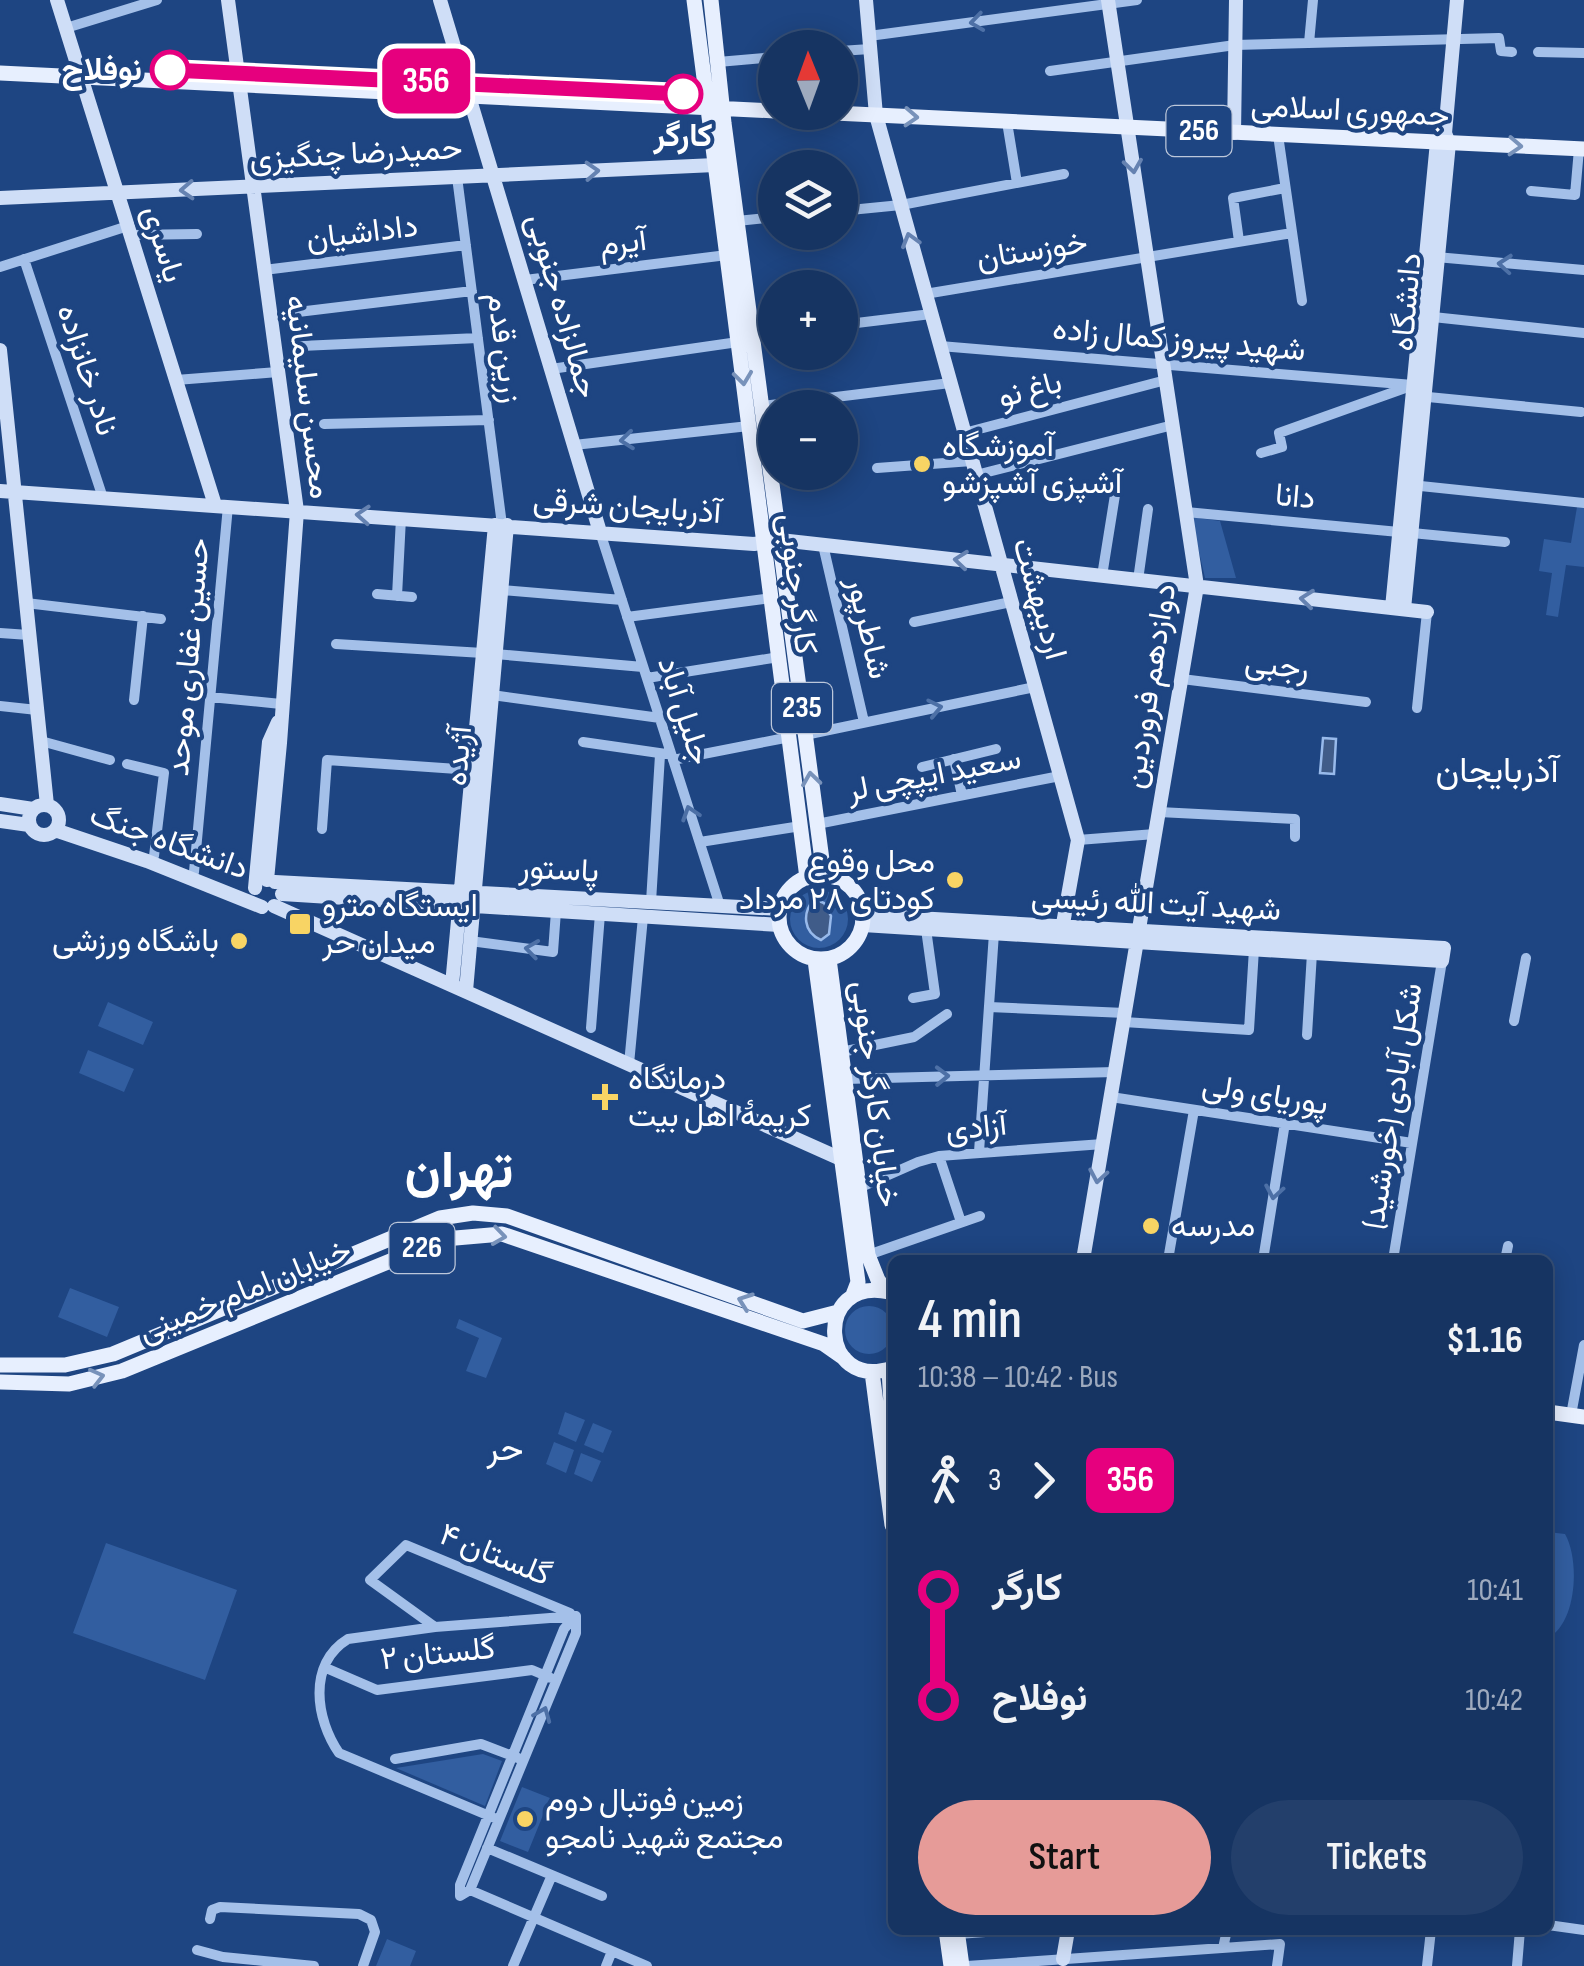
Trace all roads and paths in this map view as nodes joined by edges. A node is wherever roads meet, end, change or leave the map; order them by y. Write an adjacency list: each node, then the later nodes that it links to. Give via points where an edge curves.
1 (57, 0): 13 (main road, یاسری)
2 (228, 0): 28 (main road, محسن سلیمانیه)
3 (440, 0): 29 (main road, جمالزاده جنوبی)
4 (694, 0): 30 (main road, کارگر جنوبی / 235)
5 (711, 0): 24 (main road)
6 (866, 0): 15 (main road, اردیبهشت)
7 (1137, 0): 12 (street)
8 (1236, 0): 18 (main road)
9 (1313, 0): 16 (street)
10 (1457, 0): 14 (main road, دانشگاه)
11 (149, 1): 13 (street)
12 (1108, 2): 15 (street, one-way to 15); 23 (main road, دوازدهم فروردین)
13 (66, 28): 25 (main road, یاسری)
14 (1454, 37): 16 (street); 19 (street, via 1499,38 1501,52); 38 (main road, دانشگاه)
15 (870, 42): 17 (street); 33 (main road, اردیبهشت)
16 (1309, 43): 18 (street)
17 (858, 46)
18 (1235, 46): 23 (street); 36 (main road)
19 (1512, 52)
20 (1538, 52): 21 (street)
21 (1584, 53)
22 (758, 58): 24 (street)
23 (1117, 61): 26 (street); 35 (main road, دوازدهم فروردین)
24 (718, 62): 30 (main road)
25 (80, 71): 27 (main road); 28 (main road); 48 (main road, یاسری)
26 (1050, 71)
27 (0, 73)
28 (240, 85): 29 (main road); 45 (main road, محسن سلیمانیه)
29 (470, 96): 30 (main road); 42 (main road, جمالزاده جنوبی)
30 (716, 108): 31 (main road); 40 (main road, کارگر جنوبی / 235); 53 (main road, کارگر جنوبی / 235)
31 (758, 110)
32 (858, 115): 33 (main road, جمهوری اسلامی / 256)
33 (876, 116): 34 (main road, جمهوری اسلامی / 256, one-way to 34); 50 (main road, اردیبهشت)
34 (1007, 122): 35 (main road, جمهوری اسلامی / 256); 44 (street)
35 (1128, 128): 36 (main road, جمهوری اسلامی / 256); 60 (main road, دوازدهم فروردین, one-way to 60)
36 (1234, 132): 37 (main road, جمهوری اسلامی / 256)
37 (1278, 135): 38 (main road, جمهوری اسلامی / 256); 46 (street)
38 (1443, 143): 39 (main road, جمهوری اسلامی / 256, one-way to 39); 61 (main road, دانشگاه)
39 (1581, 149): 47 (street, via 1575,194)
40 (715, 165): 42 (main road, حمیدرضا چنگیزی, one-way to 40); 59 (main road, کارگر جنوبی / 235)
41 (1064, 174): 44 (street)
42 (494, 175): 43 (main road, حمیدرضا چنگیزی); 66 (main road, جمالزاده جنوبی)
43 (457, 177): 45 (main road, حمیدرضا چنگیزی); 58 (street, زرین قدم)
44 (1017, 182): 50 (street)
45 (253, 186): 48 (main road, حمیدرضا چنگیزی, one-way to 48); 64 (main road, محسن سلیمانیه)
46 (1285, 188): 55 (street); 57 (street, via 1233,198)
47 (1531, 191)
48 (118, 193): 49 (main road, حمیدرضا چنگیزی); 54 (main road, یاسری)
49 (0, 198)
50 (900, 205): 51 (street); 68 (main road, اردیبهشت, one-way to 50)
51 (858, 208)
52 (758, 219): 53 (street)
53 (737, 221): 77 (main road, کارگر جنوبی / 235)
54 (130, 230): 56 (street); 62 (street); 84 (main road, یاسری)
55 (1292, 232): 57 (street, خوزستان); 69 (street)
56 (197, 234)
57 (1240, 241): 60 (street, خوزستان)
58 (466, 246): 64 (street, داداشیان); 67 (street, زرین قدم)
59 (727, 256): 66 (street, آیرم); 77 (main road, کارگر جنوبی / 235)
60 (1147, 257): 68 (street, خوزستان); 81 (main road, دوازدهم فروردین)
61 (1432, 257): 65 (street, one-way to 61); 72 (main road, دانشگاه)
62 (24, 259): 63 (street); 104 (street, نادر خانزاده)
63 (0, 266)
64 (264, 270): 83 (main road, محسن سلیمانیه)
65 (1584, 270)
66 (525, 280): 82 (main road, جمالزاده جنوبی)
67 (472, 291): 70 (street); 76 (street, زرین قدم)
68 (926, 294): 71 (main road, اردیبهشت)
69 (1302, 301)
70 (298, 312)
71 (931, 314): 73 (street); 79 (main road, اردیبهشت)
72 (1426, 318): 74 (street); 88 (main road, دانشگاه)
73 (858, 323)
74 (1584, 333)
75 (758, 336): 77 (street)
76 (478, 338): 78 (street); 91 (street, زرین قدم)
77 (745, 339): 82 (street); 87 (main road, کارگر جنوبی / 235); 94 (main road, کارگر جنوبی / 235, one-way to 94)
78 (302, 346)
79 (940, 346): 81 (street, شهید پیروز کمال زاده); 86 (main road, اردیبهشت)
80 (0, 351): 102 (main road)
81 (1164, 364): 85 (main road, دوازدهم فروردین); 88 (street, شهید پیروز کمال زاده)
82 (552, 369): 96 (main road, جمالزاده جنوبی)
83 (278, 372): 84 (street); 108 (main road, محسن سلیمانیه)
84 (176, 380): 106 (main road, یاسری)
85 (1166, 380): 93 (main road, دوازدهم فروردین); 95 (street, باغ نو)
86 (950, 383): 89 (street); 95 (main road, اردیبهشت)
87 (758, 390)
88 (1419, 390): 90 (street, شهید پیروز کمال زاده); 97 (street, via 1278,432 1282,446); 100 (main road, دانشگاه)
89 (858, 394)
90 (1581, 412)
91 (489, 420): 92 (street); 111 (street, زرین قدم)
92 (324, 424)
93 (1173, 425): 99 (street); 109 (main road, دوازدهم فروردین)
94 (749, 426): 96 (street, one-way to 96); 114 (main road, کارگر جنوبی / 235)
95 (964, 433): 99 (main road, اردیبهشت)
96 (574, 445): 112 (main road, جمالزاده جنوبی)
97 (1261, 453)
98 (877, 468): 99 (street)
99 (974, 468): 117 (main road, اردیبهشت)
100 (1410, 485): 105 (street); 113 (main road, دانشگاه)
101 (768, 490): 114 (main road, کارگر جنوبی / 235)
102 (7, 491): 104 (main road, آذربایجان شرقی); 128 (main road)
103 (1115, 495): 118 (street)
104 (103, 498): 106 (main road, آذربایجان شرقی)
105 (1584, 502)
106 (222, 506): 108 (main road, آذربایجان شرقی); 144 (street, حسین غفاری موحد)
107 (1148, 509): 119 (street)
108 (297, 511): 110 (main road, آذربایجان شرقی, one-way to 108); 150 (main road, محسن سلیمانیه)
109 (1186, 512): 113 (street, دانا); 120 (main road, دوازدهم فروردین)
110 (401, 518): 111 (main road, آذربایجان شرقی); 123 (street)
111 (501, 525): 112 (main road, آذربایجان شرقی); 121 (main road, آژیده); 138 (main road, آژیده)
112 (600, 532): 114 (main road, آذربایجان شرقی); 126 (street, جلیل آباد)
113 (1405, 532): 115 (street, دانا); 129 (main road, دانشگاه)
114 (772, 542): 116 (main road, آذربایجان شرقی); 125 (main road, کارگر جنوبی / 235); 153 (main road, کارگر جنوبی / 235)
115 (1505, 542)
116 (823, 545): 117 (main road, آذربایجان شرقی, one-way to 116); 152 (street, شاطرپور)
117 (1001, 565): 118 (main road, آذربایجان شرقی); 127 (main road, اردیبهشت)
118 (1102, 576): 119 (main road, آذربایجان شرقی)
119 (1138, 580): 120 (main road, آذربایجان شرقی)
120 (1198, 586): 129 (main road, آذربایجان شرقی, one-way to 120); 141 (main road, دوازدهم فروردین)
121 (501, 590): 126 (street); 138 (main road, آژیده)
122 (376, 594): 123 (street)
123 (397, 596): 124 (street)
124 (412, 597)
125 (772, 598): 132 (street); 139 (main road, کارگر جنوبی / 235)
126 (622, 600): 132 (street, جلیل آباد)
127 (1012, 602): 134 (street); 142 (main road, اردیبهشت)
128 (26, 603): 131 (street); 136 (main road)
129 (1398, 609): 130 (main road, آذربایجان شرقی)
130 (1426, 612): 148 (street)
131 (143, 616): 133 (street); 145 (street)
132 (628, 617): 140 (street, جلیل آباد)
133 (161, 619)
134 (914, 622)
135 (0, 633): 136 (street)
136 (29, 635): 149 (main road)
137 (336, 644): 138 (street)
138 (489, 654): 140 (street); 143 (main road, آژیده); 162 (main road, آژیده)
139 (779, 657): 140 (street); 153 (main road, کارگر جنوبی / 235)
140 (645, 672): 151 (street, جلیل آباد)
141 (1182, 680): 146 (street, رجبی); 167 (main road, دوازدهم فروردین)
142 (1035, 687): 152 (street, one-way to 142); 163 (main road, اردیبهشت)
143 (492, 694): 151 (street); 181 (main road, آژیده)
144 (210, 697): 150 (street); 178 (street, حسین غفاری موحد)
145 (134, 700)
146 (1366, 702)
147 (0, 706): 149 (street)
148 (1417, 708)
149 (37, 710): 154 (main road)
150 (280, 710): 180 (main road, محسن سلیمانیه)
151 (660, 718): 157 (street, جلیل آباد)
152 (864, 722): 153 (street)
153 (798, 736): 157 (street); 170 (main road, کارگر جنوبی / 235)
154 (40, 741): 159 (street); 166 (main road)
155 (583, 742): 157 (street)
156 (996, 748): 158 (street)
157 (668, 756): 176 (street, جلیل آباد, one-way to 157); 183 (street)
158 (954, 759): 161 (street); 164 (street)
159 (110, 760)
160 (127, 764): 177 (street, via 164,774)
161 (922, 766)
162 (472, 770): 172 (street, via 328,760); 181 (main road, آژیده)
163 (1060, 776): 164 (street, سعید ایپچی لر); 175 (main road, اردیبهشت)
164 (962, 795): 170 (street, سعید ایپچی لر)
165 (0, 804): 166 (main road)
166 (40, 807): 169 (main road); 171 (main road, via 56,810)
167 (1159, 812): 173 (main road, دوازدهم فروردین); 174 (street, via 1296,819)
168 (0, 821): 169 (main road)
169 (29, 825): 171 (main road, via 43,835)
170 (809, 825): 176 (street, سعید ایپچی لر); 179 (main road, کارگر جنوبی / 235)
171 (57, 827): 177 (main road, دانشگاه جنگ); 180 (main road, دانشگاه جنگ)
172 (322, 829)
173 (1155, 834): 175 (street); 194 (main road, دوازدهم فروردین)
174 (1295, 837)
175 (1078, 840): 192 (main road, اردیبهشت)
176 (700, 842): 184 (street, جلیل آباد)
177 (154, 856): 178 (main road, دانشگاه جنگ)
178 (194, 872): 180 (main road, دانشگاه جنگ)
179 (816, 876): 189 (main road, via 792,886); 190 (main road, via 838,878 854,890)
180 (269, 894): 181 (main road, پاستور); 201 (main road, دانشگاه جنگ, via 291,914)
181 (467, 899): 182 (main road, پاستور); 195 (main road, آژیده); 201 (main road, آژیده)
182 (493, 901): 185 (main road, پاستور); 186 (main road, پاستور)
183 (651, 902): 184 (main road, پاستور); 185 (main road, پاستور)
184 (720, 906): 189 (main road, پاستور)
185 (617, 908): 187 (main road, پاستور); 188 (main road, پاستور)
186 (556, 911): 187 (main road, پاستور); 195 (street, one-way to 195, via 554,952)
187 (600, 914): 207 (street)
188 (642, 916): 189 (main road, پاستور); 210 (street)
189 (780, 917): 200 (main road, via 790,945)
190 (863, 920): 191 (main road, شهید آیت الله رئیسی); 192 (main road, شهید آیت الله رئیسی); 200 (main road, via 852,947)
191 (926, 929): 193 (main road, شهید آیت الله رئیسی); 202 (street, via 936,994)
192 (1062, 932): 193 (main road, شهید آیت الله رئیسی); 194 (main road, شهید آیت الله رئیسی)
193 (994, 933): 203 (street)
194 (1138, 936): 196 (main road, شهید آیت الله رئیسی); 198 (main road, شهید آیت الله رئیسی); 205 (main road, دوازدهم فروردین)
195 (470, 941): 201 (main road, آژیده)
196 (1254, 949): 197 (main road, شهید آیت الله رئیسی); 205 (street, via 1248,1030)
197 (1312, 953): 198 (main road, شهید آیت الله رئیسی); 208 (street)
198 (1443, 955): 217 (street, شکل آبادی (خورشید))
199 (1526, 958): 206 (street)
200 (822, 959): 209 (main road, خیابان کارگر جنوبی); 221 (main road, خیابان کارگر جنوبی)
201 (459, 988): 210 (main road, دانشگاه جنگ)
202 (914, 998)
203 (989, 1007): 205 (street); 212 (street)
204 (947, 1014): 209 (street, via 914,1037)
205 (1124, 1018): 211 (main road, دوازدهم فروردین)
206 (1514, 1021)
207 (591, 1028)
208 (1307, 1035)
209 (841, 1052): 213 (main road, خیابان کارگر جنوبی)
210 (629, 1064): 221 (main road, دانشگاه جنگ)
211 (1115, 1072): 212 (street); 214 (main road, دوازدهم فروردین)
212 (984, 1075): 213 (street, one-way to 212); 219 (street)
213 (845, 1078): 222 (main road, خیابان کارگر جنوبی)
214 (1111, 1097): 215 (street, پوریای ولی); 218 (main road, دوازدهم فروردین)
215 (1194, 1110): 216 (street, پوریای ولی); 228 (street)
216 (1286, 1124): 217 (street, پوریای ولی); 229 (street, one-way to 229)
217 (1412, 1143): 230 (street, شکل آبادی (خورشید))
218 (1103, 1144): 219 (street, آزادی); 227 (main road, دوازدهم فروردین, one-way to 227)
219 (978, 1152): 220 (street, آزادی)
220 (939, 1156): 222 (street, آزادی); 224 (street)
221 (841, 1159): 236 (main road, خیابان کارگر جنوبی, via 858,1282)
222 (859, 1188): 226 (main road, خیابان کارگر جنوبی)
223 (980, 1216): 224 (street)
224 (961, 1222): 226 (street)
225 (1508, 1246): 231 (street)
226 (868, 1255): 233 (main road, خیابان کارگر جنوبی)
227 (1085, 1255)
228 (1169, 1255)
229 (1264, 1255)
230 (1394, 1255)
231 (1507, 1255)
232 (304, 1275): 235 (main road, via 300,1283); 237 (main road, خیابان امام خمینی / 226, one-way to 232, via 804,1320 490,1213 440,1218); 241 (main road, خیابان امام خمینی / 226, via 113,1354)
233 (888, 1290)
234 (888, 1292): 236 (main road)
235 (310, 1294): 239 (main road, خیابان امام خمینی / 226, one-way to 239, via 444,1238 502,1234 824,1344); 244 (main road, خیابان امام خمینی / 226, one-way to 235, via 68,1384 122,1371)
236 (853, 1296): 237 (main road)
237 (838, 1312): 239 (main road, via 834,1339)
238 (1584, 1345): 247 (street)
239 (844, 1358): 242 (main road, خیابان امام خمینی)
240 (0, 1365): 241 (main road, خیابان امام خمینی / 226)
241 (32, 1367): 244 (main road, via 40,1377)
242 (884, 1370): 245 (main road); 248 (main road)
243 (0, 1382): 244 (main road, خیابان امام خمینی / 226)
244 (31, 1384)
245 (888, 1395)
246 (1553, 1413): 247 (main road)
247 (1578, 1416)
248 (888, 1448)
249 (576, 1616): 250 (street); 250 (street, گلستان ۴, via 406,1546 370,1580); 252 (street); 253 (street)
250 (435, 1627): 251 (street, via 348,1640)
251 (326, 1668): 252 (street, گلستان ۲, via 377,1690 532,1670); 256 (street, via 319,1708 339,1753)
252 (545, 1676): 253 (street, گلستان ۲); 255 (street)
253 (557, 1681): 255 (street, one-way to 253)
254 (395, 1758): 255 (street, via 481,1744)
255 (518, 1758): 256 (street)
256 (494, 1818): 257 (street); 259 (street, via 460,1896)
257 (488, 1848): 258 (street); 259 (street)
258 (552, 1875): 260 (street); 261 (street)
259 (470, 1890): 261 (street)
260 (602, 1896)
261 (534, 1918): 273 (street); 278 (street)
262 (210, 1919): 277 (street, via 220,1906 359,1914 375,1932)
263 (1553, 1926): 264 (street)
264 (1584, 1930)
265 (954, 1935): 280 (main road)
266 (955, 1935): 281 (main road)
267 (1067, 1935): 274 (main road)
268 (1226, 1935): 271 (street)
269 (1430, 1935): 283 (street)
270 (1519, 1935): 284 (street)
271 (1224, 1948): 274 (street); 282 (street, via 1280,1944)
272 (197, 1950): 276 (street)
273 (612, 1952): 275 (street); 279 (street)
274 (1063, 1959): 281 (street)
275 (606, 1965)
276 (314, 1966)
277 (363, 1966)
278 (514, 1966)
279 (647, 1966)
280 (951, 1966)
281 (965, 1966)
282 (1277, 1966)
283 (1427, 1966)
284 (1516, 1966)

